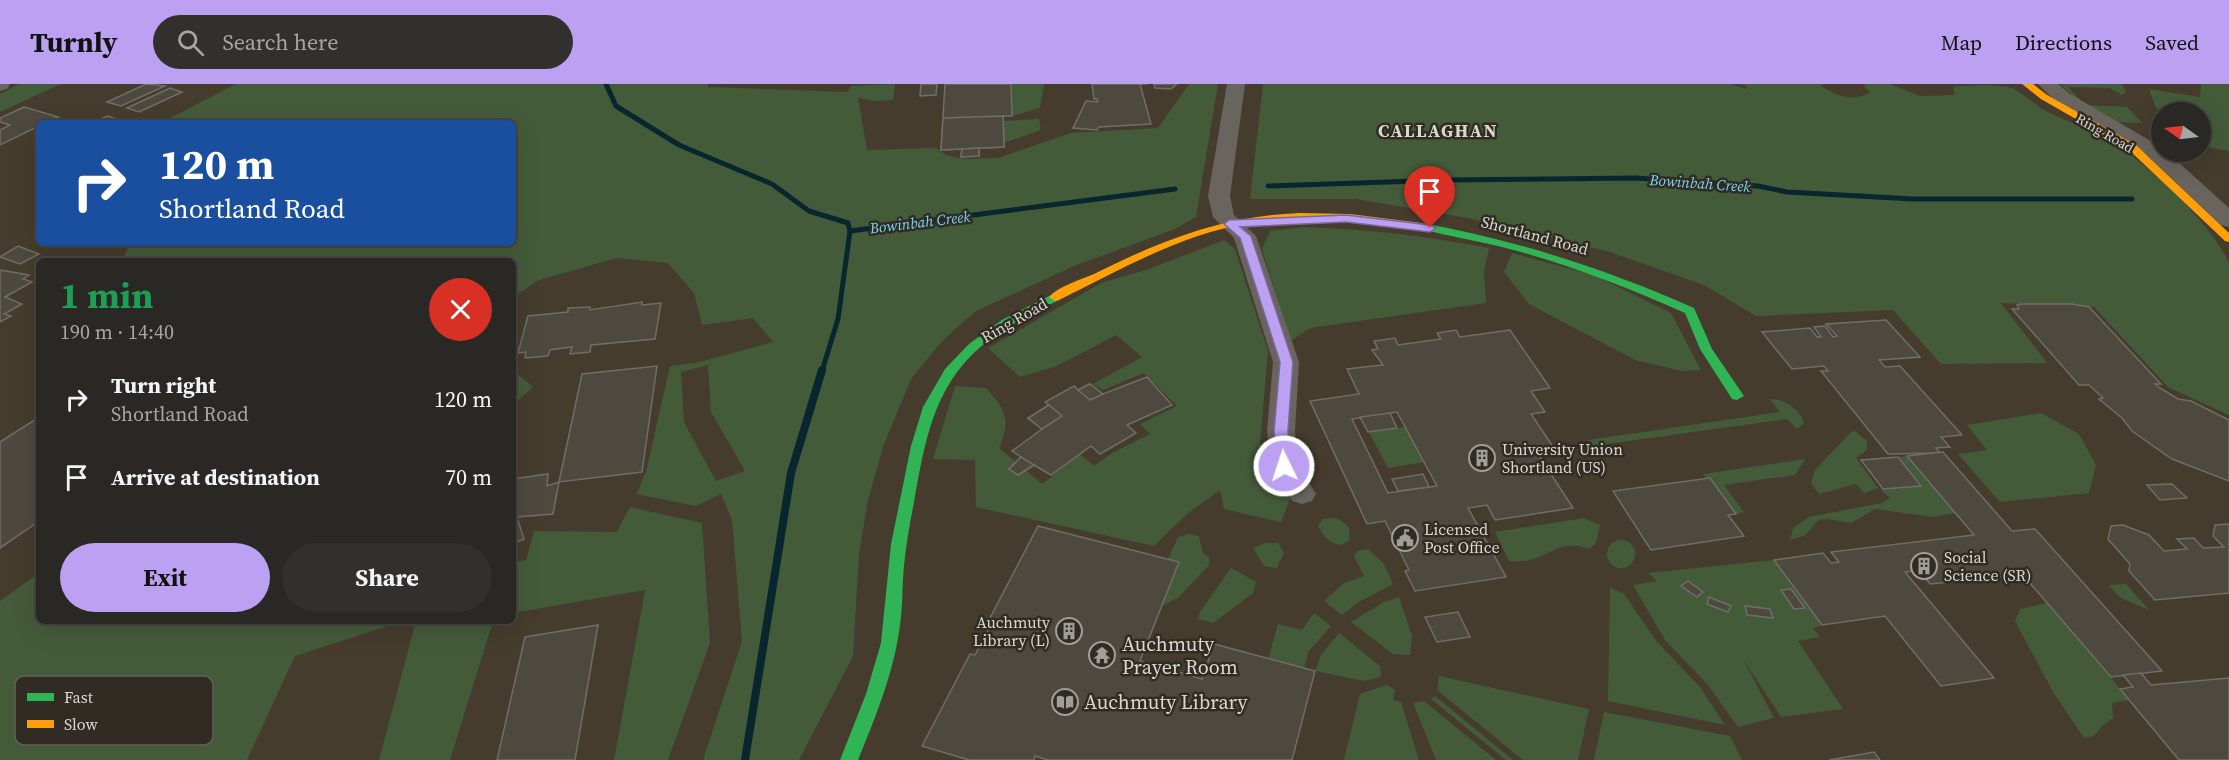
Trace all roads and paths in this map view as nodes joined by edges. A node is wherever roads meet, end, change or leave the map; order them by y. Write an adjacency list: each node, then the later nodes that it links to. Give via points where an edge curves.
1 (1236, 84): 5 (street, via 1218,196)
2 (2027, 84): 6 (street, Ring Road, via 2132,147)
3 (2047, 84): 4 (street, Ring Road, via 2070,102 2138,139)
4 (2229, 220)
5 (1229, 224): 7 (street, Shortland Road, via 1302,218 1394,223 1488,238 1594,268 1690,311 1706,349); 8 (street, via 1245,236 1286,362 1281,431 1284,466); 9 (street, Ring Road, via 1128,263 1025,311 974,343 953,365 924,423 897,552 890,632 875,697)
6 (2229, 239)
7 (1737, 396)
8 (1302, 494)
9 (849, 760)

